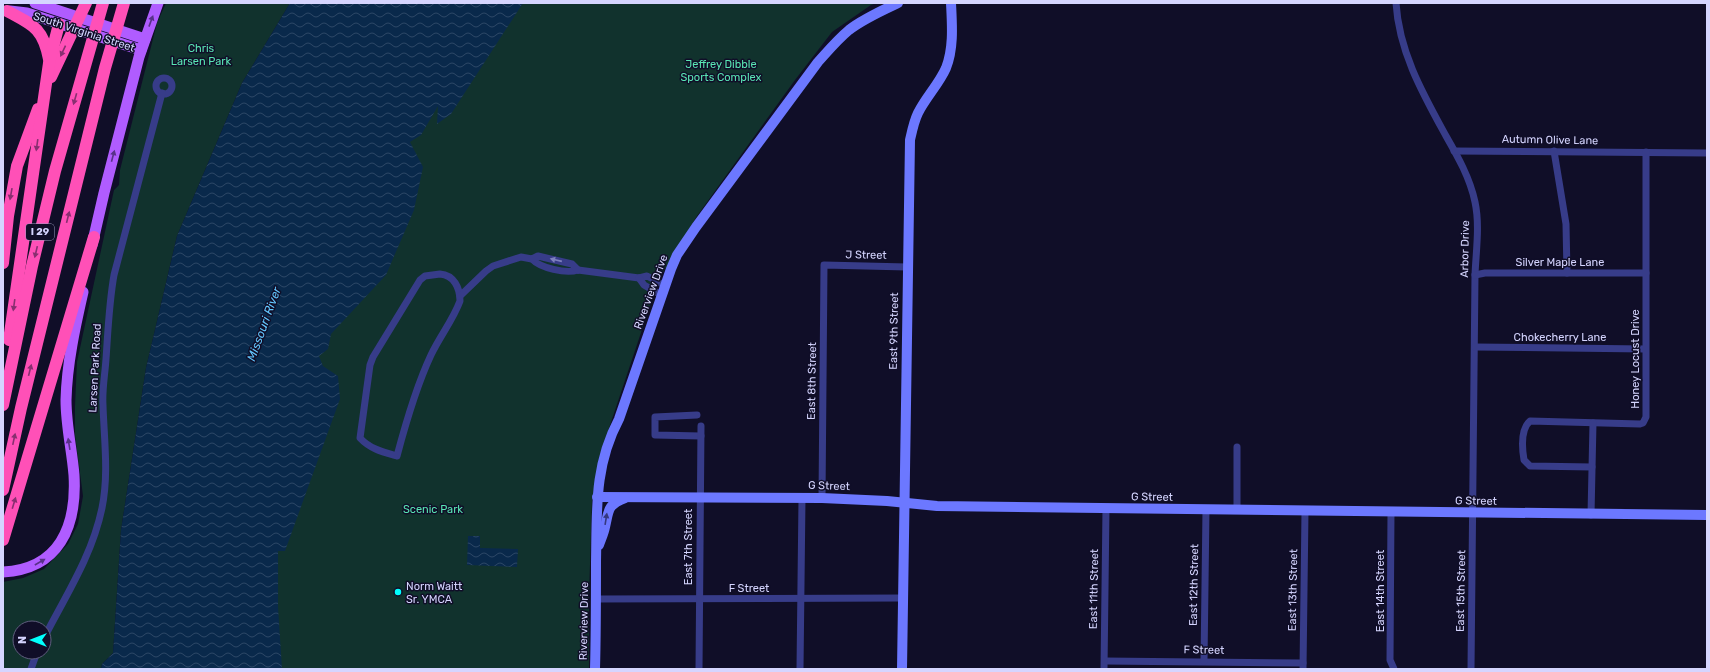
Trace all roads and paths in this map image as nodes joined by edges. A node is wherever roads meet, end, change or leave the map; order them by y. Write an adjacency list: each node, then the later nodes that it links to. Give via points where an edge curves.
1 (35, 3): 10 (main road, South Virginia Street)
2 (86, 3): 19 (highway, one-way to 19, via 39,104 24,143 12,192)
3 (103, 3): 32 (highway, I 29, one-way to 32, via 54,171)
4 (124, 3): 39 (highway, I 29, one-way to 4, via 105,68)
5 (158, 3): 11 (main road, one-way to 5)
6 (898, 3): 26 (main road, Riverview Drive, via 850,29 818,62 677,255)
7 (951, 3): 21 (main road, East 9th Street, via 952,30 947,67 918,112 910,140)
8 (1396, 3): 14 (street, Arbor Drive, via 1402,37 1415,77)
9 (5, 10): 10 (main road, South Virginia Street); 12 (highway, via 31,23 38,30 46,45)
10 (63, 13): 11 (main road, South Virginia Street); 12 (highway)
11 (143, 45): 18 (main road, one-way to 11)
12 (49, 63): 31 (highway, one-way to 31)
13 (162, 93): 61 (street, Larsen Park Road, via 114,274 111,294 103,403 105,486 102,507 89,552)
14 (1454, 150): 15 (street, Autumn Olive Lane); 24 (street, Arbor Drive, via 1466,172 1476,202)
15 (1554, 152): 16 (street, Autumn Olive Lane); 22 (street, via 1566,224)
16 (1646, 152): 17 (street, Autumn Olive Lane); 23 (street, Honey Locust Drive)
17 (1707, 153)
18 (94, 237): 54 (highway, one-way to 18); 56 (main road, one-way to 18, via 33,566 46,559 60,543 71,517 74,475 67,426 67,379)
19 (3, 263)
20 (824, 265): 21 (street, J Street); 44 (street, East 8th Street)
21 (907, 267): 45 (main road, East 9th Street)
22 (1567, 273): 23 (street, Silver Maple Lane); 24 (street, Silver Maple Lane)
23 (1646, 274): 30 (street, Honey Locust Drive)
24 (1475, 275): 29 (street, Arbor Drive)
25 (639, 278): 26 (street, via 647,276); 27 (street, via 578,270 572,264 538,256 532,259 521,257 493,266); 28 (street, via 644,285)
26 (664, 285): 28 (main road, Riverview Drive)
27 (460, 296): 27 (street, via 458,308 436,344 421,377 397,456 372,448 360,438 373,357 413,289 425,276 444,275 458,286)
28 (661, 296): 40 (main road, Riverview Drive, via 619,419 602,460)
29 (1475, 347): 30 (street, Chokecherry Lane); 51 (street, Arbor Drive)
30 (1645, 349): 34 (street, Honey Locust Drive, via 1647,410 1643,423)
31 (3, 383)
32 (3, 405)
33 (697, 415): 36 (street, via 655,417 655,435)
34 (1593, 423): 38 (street); 38 (street, via 1530,421 1523,435 1524,460 1530,466)
35 (701, 426): 36 (street, East 7th Street)
36 (701, 436): 42 (street, East 7th Street)
37 (1237, 447): 48 (street)
38 (1592, 467): 52 (street)
39 (3, 490)
40 (597, 496): 41 (main road, G Street); 55 (main road, Riverview Drive)
41 (628, 497): 42 (main road, G Street); 55 (main road, one-way to 41, via 608,510 615,502)
42 (700, 497): 43 (main road, G Street); 60 (street, East 7th Street)
43 (802, 498): 44 (main road, G Street); 57 (street)
44 (822, 498): 45 (main road, G Street)
45 (904, 503): 46 (main road, G Street, via 937,506); 58 (main road, East 9th Street)
46 (1106, 508): 47 (main road, G Street); 62 (street, East 11th Street)
47 (1206, 509): 48 (main road, G Street); 63 (street, East 12th Street)
48 (1237, 510): 49 (main road, G Street)
49 (1305, 511): 50 (main road, G Street); 64 (street, East 13th Street)
50 (1391, 512): 51 (main road, G Street); 70 (street, East 14th Street, via 1390,660)
51 (1473, 512): 52 (main road, G Street); 71 (street, East 15th Street)
52 (1591, 515): 53 (main road, G Street)
53 (1707, 515)
54 (3, 540)
55 (597, 551): 59 (main road, Riverview Drive)
56 (3, 572)
57 (801, 598): 58 (street, F Street); 60 (street, F Street); 67 (street)
58 (903, 598): 68 (main road, East 9th Street)
59 (596, 599): 60 (street, F Street); 65 (main road, Riverview Drive)
60 (699, 599): 66 (street, East 7th Street)
61 (52, 624)
62 (1104, 661): 63 (street, F Street); 69 (street, East 11th Street)
63 (1204, 661): 64 (street, F Street)
64 (1303, 666)
65 (596, 669)
66 (698, 669)
67 (800, 669)
68 (902, 669)
69 (1104, 669)
70 (1394, 669)
71 (1471, 669)

